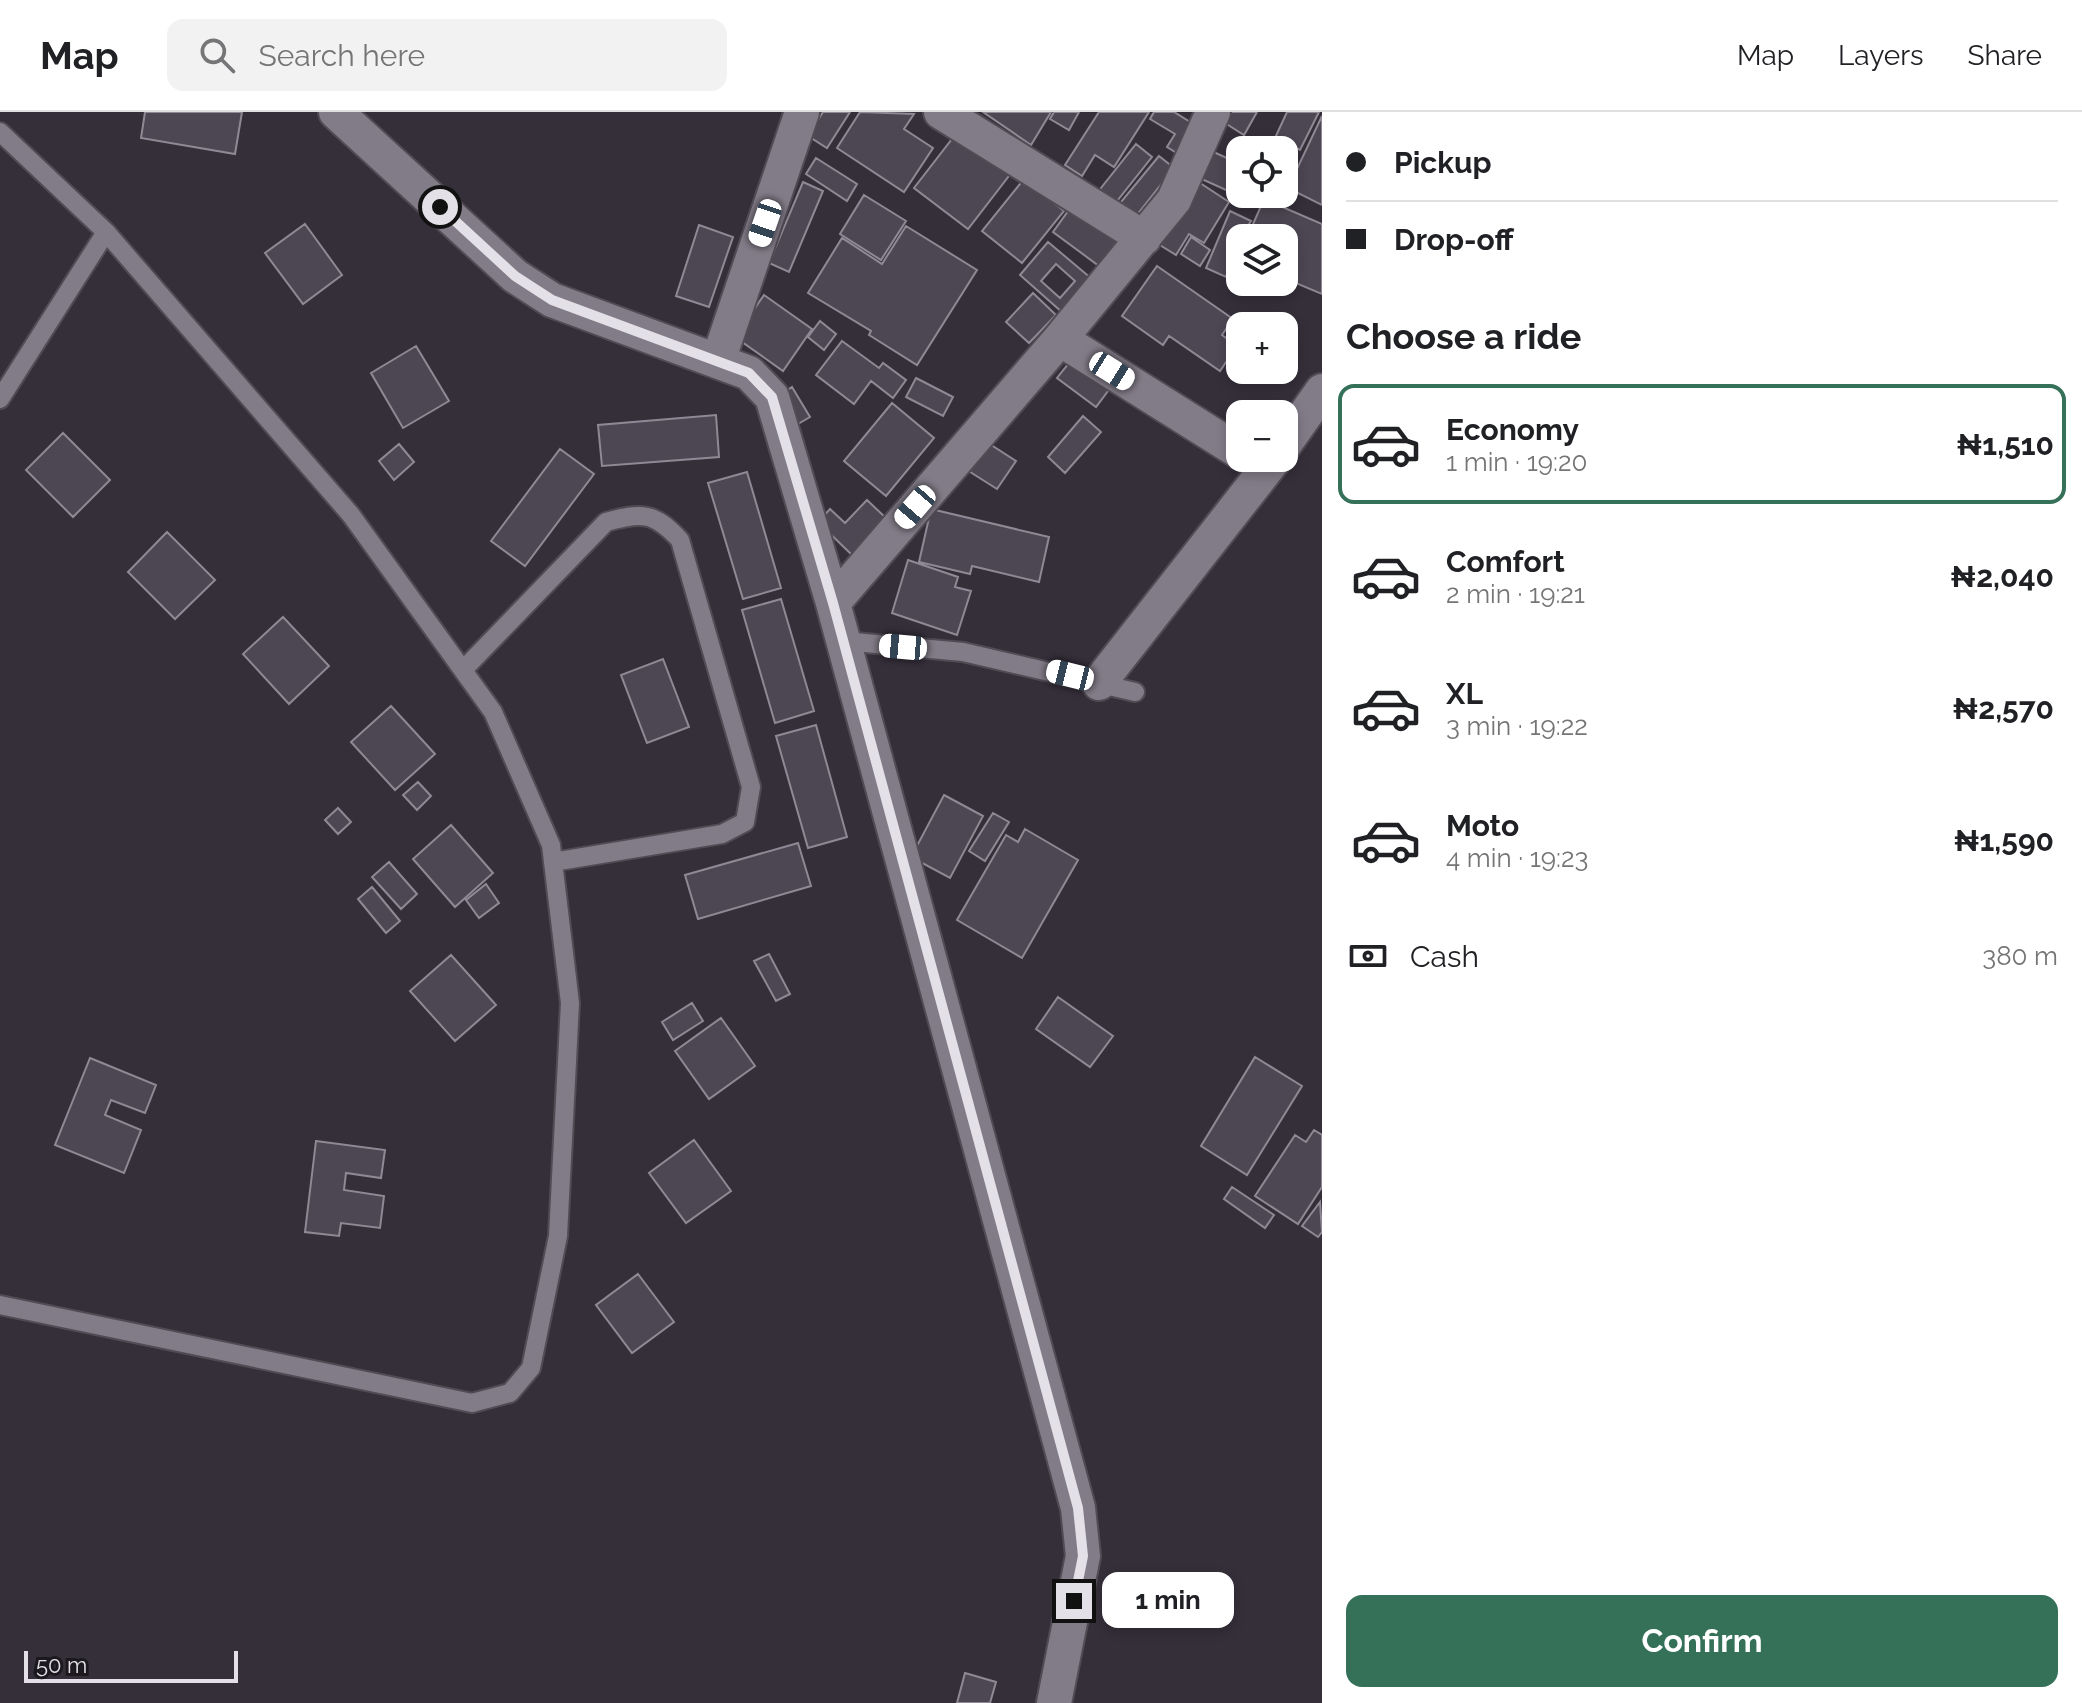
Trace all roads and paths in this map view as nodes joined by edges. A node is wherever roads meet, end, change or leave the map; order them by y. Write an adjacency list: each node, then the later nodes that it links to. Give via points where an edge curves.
1 (336, 112): 9 (street, via 515,276 552,300)
2 (802, 112): 9 (street)
3 (941, 112): 7 (street)
4 (1205, 115): 7 (street, via 1174,200)
5 (0, 132): 6 (lane)
6 (106, 232): 11 (lane); 17 (lane, via 351,515)
7 (1144, 238): 8 (street)
8 (1060, 339): 13 (street); 15 (street)
9 (718, 361): 15 (street, via 749,373 772,397)
10 (1322, 391): 12 (street)
11 (0, 399)
12 (1298, 417)
13 (1226, 435)
14 (1251, 472): 18 (street)
15 (833, 603): 16 (street)
16 (843, 641): 18 (lane, via 963,652); 22 (street, via 1078,1508 1083,1556)
17 (463, 670): 20 (lane, via 493,712 551,845); 20 (lane, via 606,522 633,514 660,519 680,540 751,787 745,822 722,834)
18 (1099, 683): 19 (lane)
19 (1135, 692)
20 (553, 862): 21 (lane, via 570,1003 558,1236 531,1368 510,1393 472,1403)
21 (0, 1305)
22 (1054, 1703)

